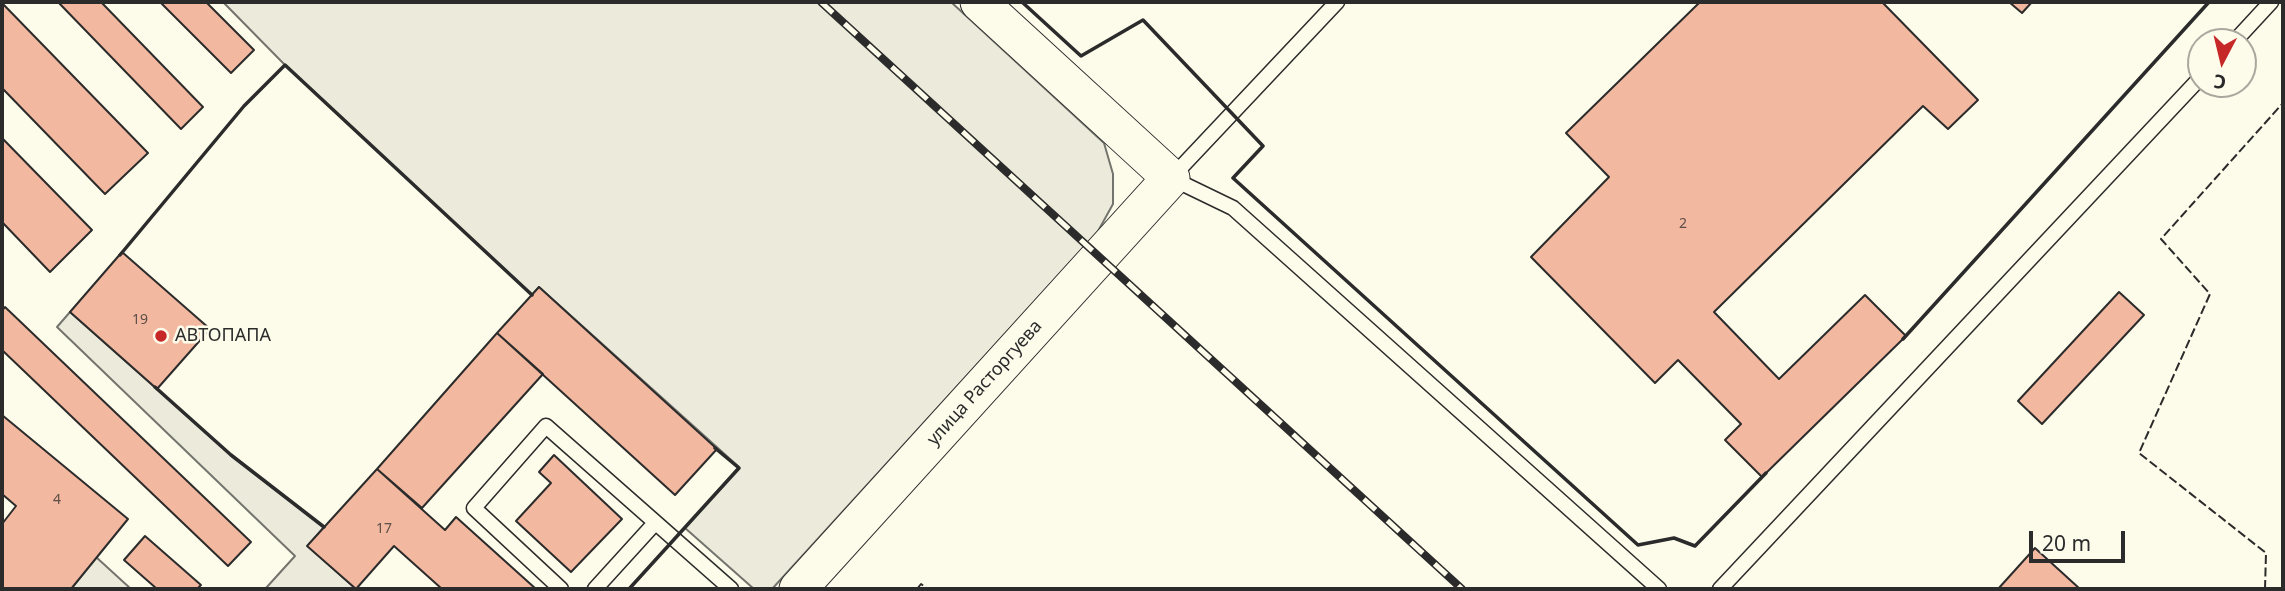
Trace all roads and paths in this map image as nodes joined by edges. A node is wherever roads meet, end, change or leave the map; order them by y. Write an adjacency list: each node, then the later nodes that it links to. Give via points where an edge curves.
1 (979, 2): 6 (street)
2 (1337, 2): 6 (lane)
3 (2271, 2): 4 (lane)
4 (2247, 28)
5 (2187, 92): 13 (lane)
6 (1171, 178): 11 (street, улица Расторгуева); 12 (lane, via 1233,208)
7 (655, 523): 8 (lane, via 546,426 474,508); 9 (lane); 10 (lane)
8 (561, 589)
9 (595, 589)
10 (731, 589)
11 (799, 589)
12 (1659, 589)
13 (1720, 589)

